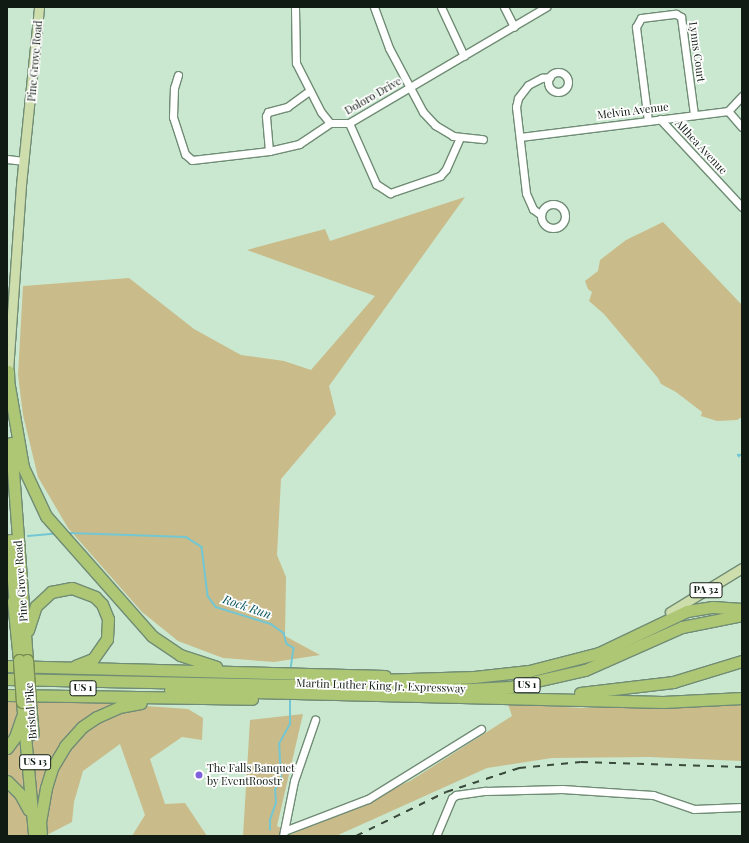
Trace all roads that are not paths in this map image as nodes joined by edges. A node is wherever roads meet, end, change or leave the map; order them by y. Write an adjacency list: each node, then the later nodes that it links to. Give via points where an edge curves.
1 (39, 7): 15 (main road, Pine Grove Road)
2 (295, 7): 12 (street, via 296,63)
3 (374, 7): 11 (street, via 389,48)
4 (441, 7): 8 (street)
5 (504, 7): 7 (street)
6 (546, 7): 7 (street, Doloro Drive)
7 (514, 27): 8 (street, Doloro Drive)
8 (464, 56): 11 (street, Doloro Drive)
9 (178, 75): 25 (street, Doloro Drive, via 174,88 173,117 186,154 192,160)
10 (550, 78): 22 (street, via 542,78 528,85 518,98 516,107)
11 (410, 88): 19 (street, Doloro Drive); 23 (street, via 430,120 444,131)
12 (309, 91): 20 (street); 25 (street, via 287,107 268,112 266,116)
13 (742, 96): 14 (street)
14 (728, 111): 16 (street, Melvin Avenue); 21 (street)
15 (30, 114): 27 (main road, Pine Grove Road); 28 (main road, Pine Grove Road, via 30,136)
16 (694, 115): 17 (street, Melvin Avenue); 18 (street, Lynns Court, via 682,20 676,14 649,17 639,20 636,25)
17 (660, 119): 18 (street, Melvin Avenue); 29 (street, Althea Avenue)
18 (648, 121): 22 (street, Melvin Avenue)
19 (349, 123): 20 (street, Doloro Drive); 23 (street, via 376,184 390,193 440,176 446,169)
20 (330, 124): 25 (street, Doloro Drive, via 299,144)
21 (742, 127)
22 (520, 136): 30 (street, via 526,193 533,209)
23 (460, 138): 24 (street)
24 (483, 138)
25 (269, 151)
26 (7, 159): 27 (street)
27 (24, 161): 28 (main road, Pine Grove Road)
28 (21, 207): 31 (main road, Pine Grove Road)
29 (742, 207)
30 (541, 215)
31 (8, 371): 32 (highway, Pine Grove Road)
32 (8, 391): 40 (highway, Pine Grove Road); 46 (highway, via 23,467 36,498 52,523 139,623 166,647 202,664)
33 (7, 493): 36 (highway, Pine Grove Road)
34 (742, 568): 38 (main road, PA 32)
35 (7, 583): 36 (highway)
36 (15, 607): 41 (highway, US 13)
37 (742, 609): 42 (highway, via 713,607 687,611 613,648)
38 (670, 612): 42 (highway, via 623,638)
39 (742, 615): 50 (highway, Martin Luther King Jr. Expressway / US 1, via 682,627 584,670 523,685 472,689)
40 (26, 648): 41 (highway, Bristol Pike / US 13); 45 (highway, via 31,616 43,597 62,589 86,592 95,597 104,609 109,624 107,639 93,659)
41 (23, 660): 55 (highway, Bristol Pike / US 13, bridge)
42 (569, 661): 50 (highway, via 510,674)
43 (742, 661): 52 (highway, via 709,673 654,685)
44 (7, 666): 45 (highway)
45 (64, 668): 46 (highway)
46 (254, 672): 48 (highway)
47 (7, 679): 48 (highway, US 1)
48 (279, 685): 49 (highway, US 1); 50 (highway); 50 (highway); 54 (highway)
49 (7, 686)
50 (300, 686): 52 (highway, Martin Luther King Jr. Expressway / US 1); 56 (highway, via 568,704)
51 (7, 695): 54 (highway)
52 (528, 697): 56 (highway, Martin Luther King Jr. Expressway / US 1)
53 (742, 698): 56 (highway, Martin Luther King Jr. Expressway / US 1)
54 (200, 699): 63 (highway, via 128,705 104,713 82,727 65,746 52,768)
55 (26, 702): 57 (highway, US 13); 63 (highway, Bristol Pike / US 13)
56 (663, 702)
57 (23, 714): 60 (highway, via 15,737); 63 (highway, US 13)
58 (315, 720): 64 (street, via 294,781)
59 (481, 729): 64 (street, via 368,799)
60 (7, 748)
61 (7, 781): 63 (highway, via 24,799)
62 (742, 808): 67 (street, via 694,809 653,796 562,789 486,791 456,795 452,798)
63 (36, 823): 65 (highway, US 13); 66 (highway, US 13)
64 (283, 833)
65 (34, 836)
66 (41, 836)
67 (436, 836)

